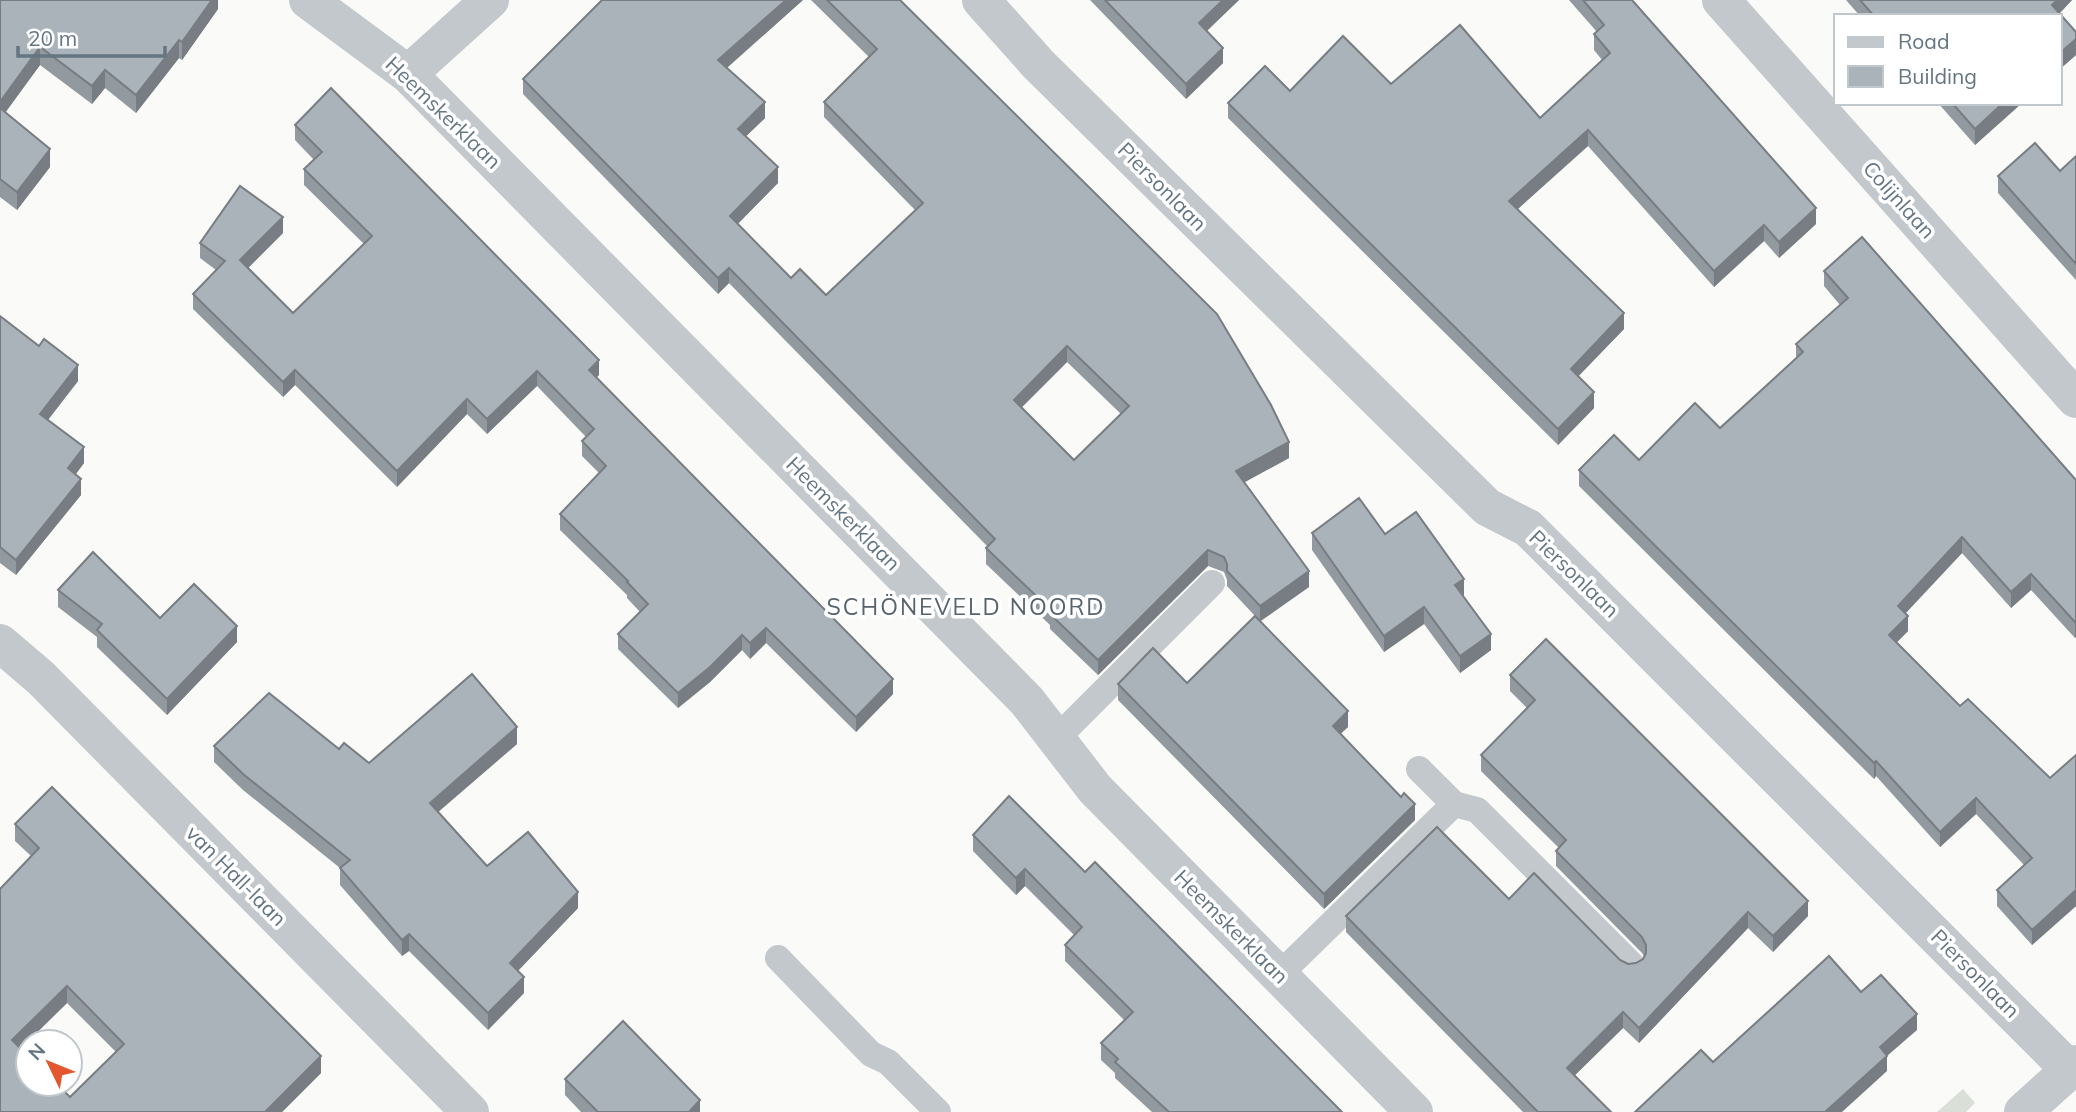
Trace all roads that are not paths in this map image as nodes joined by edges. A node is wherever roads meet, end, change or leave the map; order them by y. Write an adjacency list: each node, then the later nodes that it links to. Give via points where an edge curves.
1 (308, 0): 5 (street, Heemskerklaan)
2 (490, 0): 5 (street)
3 (981, 0): 15 (street, Piersonlaan, via 1038,64 1487,507 1528,528)
4 (1721, 0): 6 (street, Colijnlaan)
5 (408, 74): 9 (street, Heemskerklaan, via 1027,701)
6 (2076, 399)
7 (1212, 583): 9 (lane)
8 (0, 643): 16 (street, van Hall-laan, via 41,678)
9 (1056, 739): 14 (street, Heemskerklaan, via 1095,789)
10 (1419, 769): 11 (lane)
11 (1454, 804): 13 (lane, via 1477,810); 14 (lane)
12 (778, 958): 17 (lane, via 871,1054 888,1062)
13 (1631, 964)
14 (1279, 975): 18 (street, Heemskerklaan)
15 (2073, 1067): 19 (street)
16 (469, 1112)
17 (938, 1112)
18 (1414, 1112)
19 (2023, 1112)

